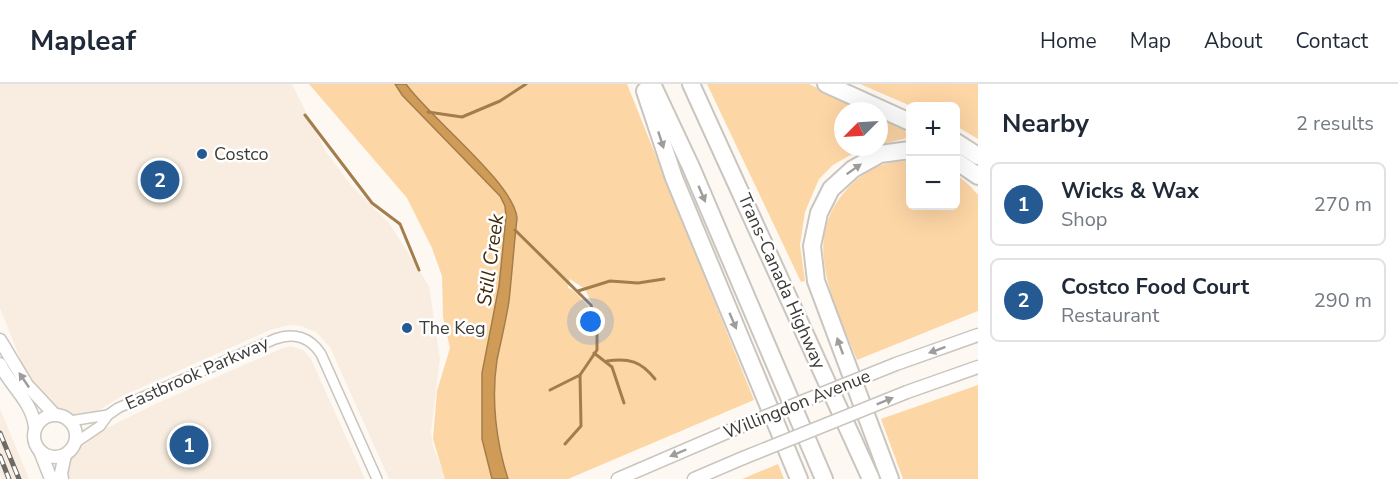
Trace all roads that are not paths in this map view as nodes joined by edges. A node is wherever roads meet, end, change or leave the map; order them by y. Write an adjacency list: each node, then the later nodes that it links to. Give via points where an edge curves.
1 (643, 84): 27 (highway, one-way to 27, via 674,178)
2 (652, 84): 28 (highway, one-way to 28, via 691,166)
3 (691, 84): 29 (highway, Trans-Canada Highway)
4 (826, 84): 5 (highway)
5 (906, 120)
6 (960, 145): 8 (highway)
7 (906, 151): 30 (highway, one-way to 7, via 816,281 812,246 819,213 831,189 853,169 880,154)
8 (978, 156)
9 (960, 164): 10 (highway)
10 (978, 176)
11 (978, 335): 25 (main road, Willingdon Avenue, one-way to 25, bridge, via 896,364)
12 (0, 340): 15 (main road, one-way to 12, via 27,385)
13 (0, 363): 18 (main road, via 28,405)
14 (978, 367): 26 (main road, Willingdon Avenue, one-way to 14, bridge)
15 (54, 414): 17 (main road); 18 (main road, via 42,418)
16 (108, 415): 17 (street, Eastbrook Parkway); 19 (street, Eastbrook Parkway, via 100,426); 24 (street, Eastbrook Parkway, via 142,396 287,335 303,338 321,354)
17 (70, 421): 19 (main road, via 76,432)
18 (35, 427): 20 (main road, via 34,442)
19 (75, 443): 21 (main road)
20 (40, 451): 21 (main road, via 54,457); 22 (main road)
21 (65, 455): 23 (main road)
22 (51, 479)
23 (62, 479)
24 (377, 479)
25 (618, 479)
26 (694, 479)
27 (799, 479)
28 (824, 479)
29 (871, 479)
30 (890, 479)

